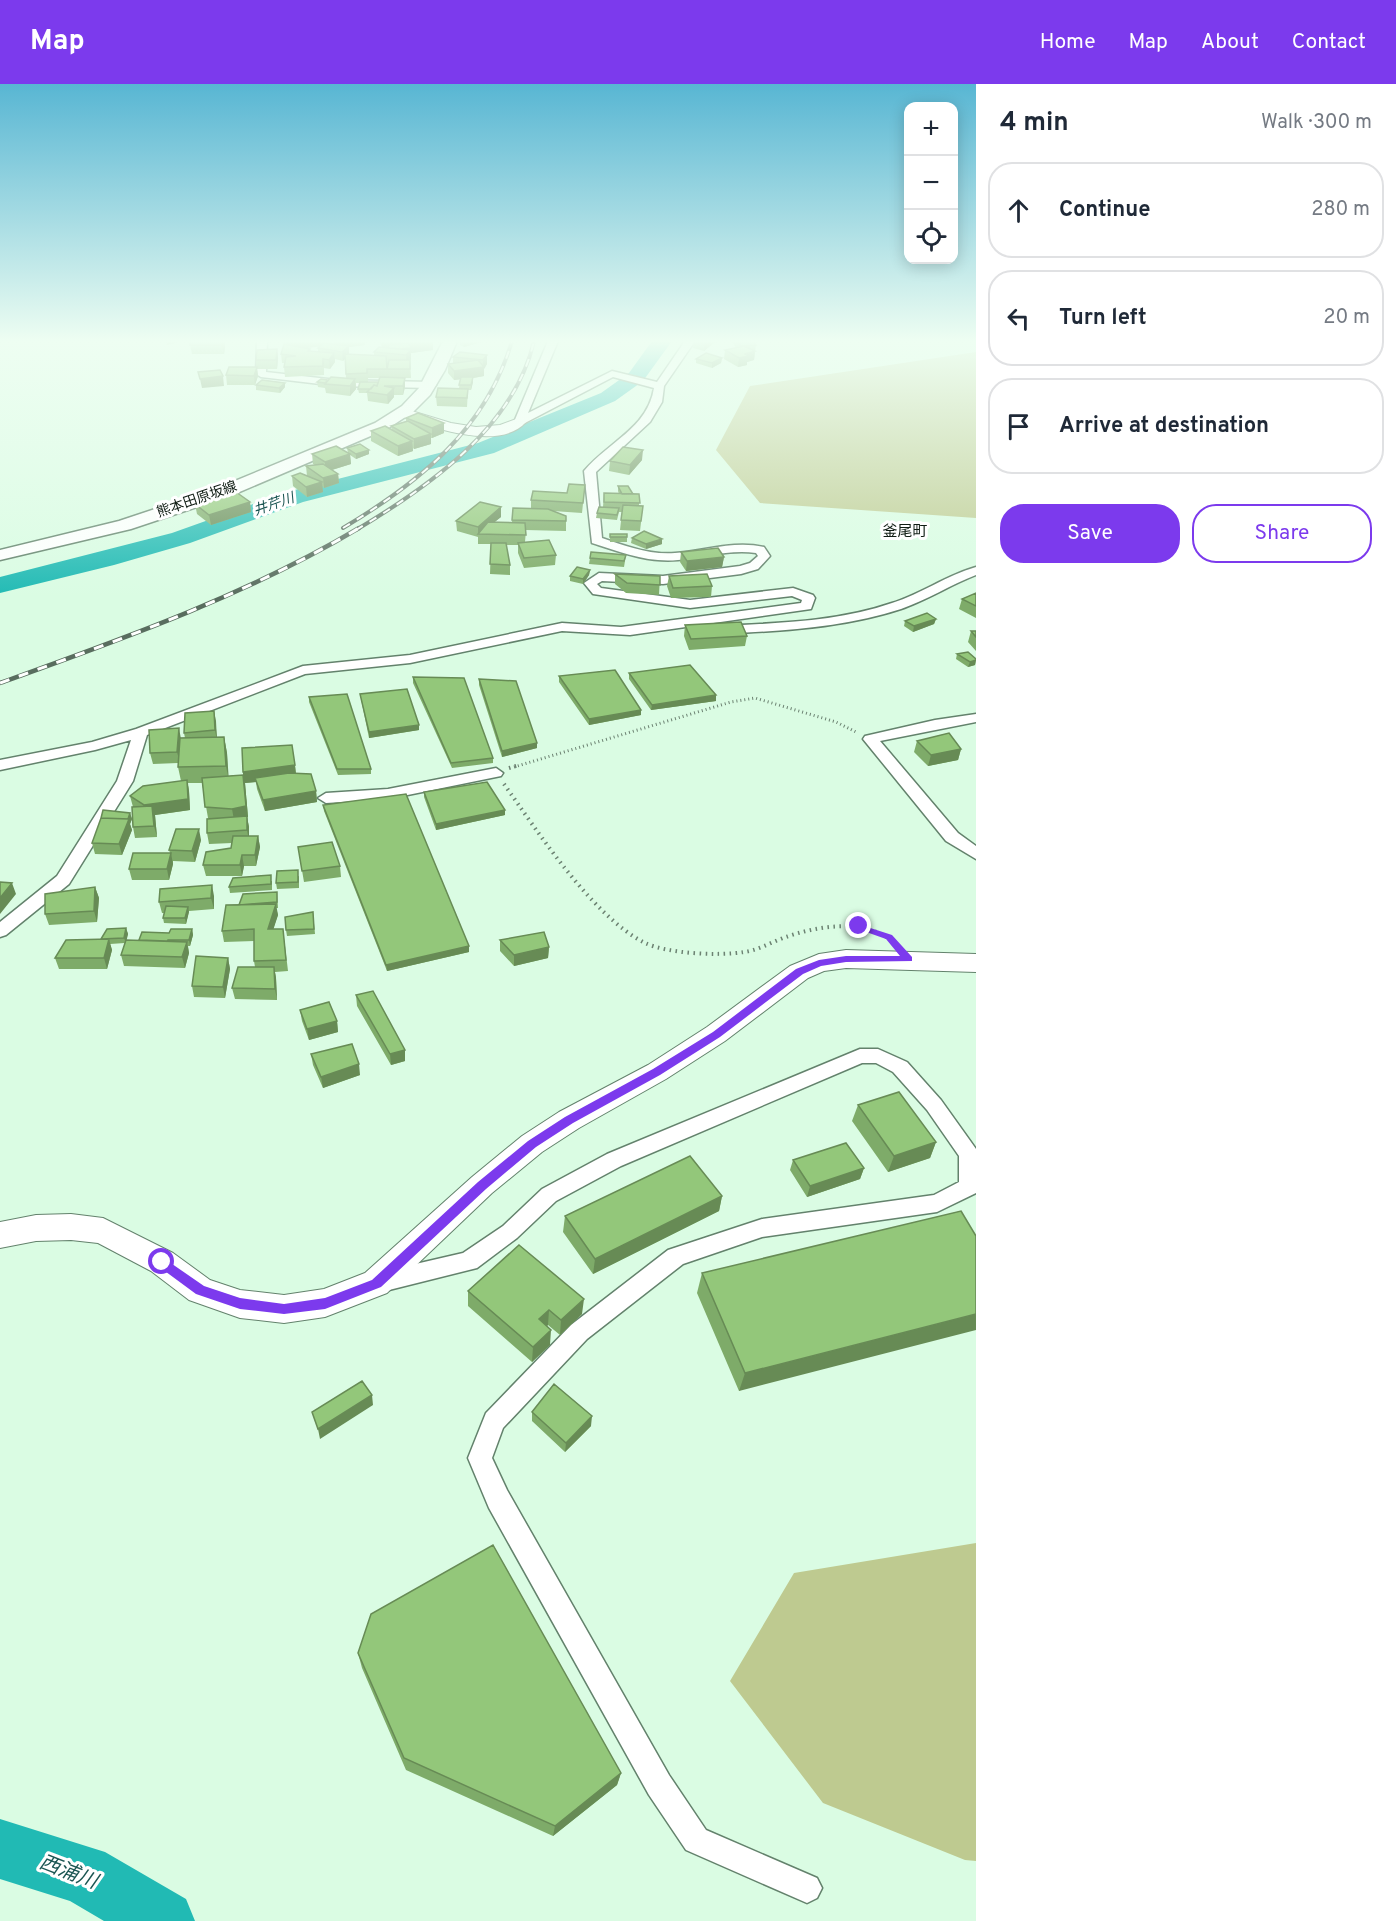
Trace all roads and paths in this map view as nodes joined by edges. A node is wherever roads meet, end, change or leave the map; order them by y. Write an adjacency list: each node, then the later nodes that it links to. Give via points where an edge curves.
1 (379, 427): 5 (main road, 熊本田原坂線, via 224,492 125,525)
2 (445, 427): 3 (street, via 475,432)
3 (509, 427)
4 (640, 427): 7 (street, via 590,471 596,540 665,557 741,546 760,550 764,556 754,566 741,570 663,580 599,577 590,583 597,591 690,604 793,592 809,598 806,606)
5 (0, 555)
6 (976, 571): 7 (street, via 917,599 837,619 754,628)
7 (617, 630): 9 (street, via 562,627 410,659 303,670)
8 (976, 718): 10 (street)
9 (141, 732): 11 (street, via 95,746); 15 (street, via 125,781 63,880)
10 (870, 740): 12 (path, via 836,722 755,698); 14 (street, via 952,837)
11 (0, 765)
12 (496, 773): 13 (street, via 388,794); 16 (path, via 601,908 646,944 684,951 745,952 793,934 859,926 889,937)
13 (327, 798)
14 (976, 854)
15 (0, 931)
16 (909, 959): 17 (street); 19 (street, via 846,959 819,963 799,972 716,1034 532,1144)
17 (976, 963)
18 (0, 1235): 19 (street, via 36,1228 103,1231 162,1262 200,1290 240,1304 284,1309 325,1303)
19 (376, 1283): 20 (street, via 469,1261 510,1232 549,1195 605,1165 860,1056 878,1056 900,1067 934,1105 969,1155 969,1187 937,1203 762,1228 676,1257 579,1332 494,1421 480,1458 498,1499 653,1774 696,1840)
20 (807, 1888)

